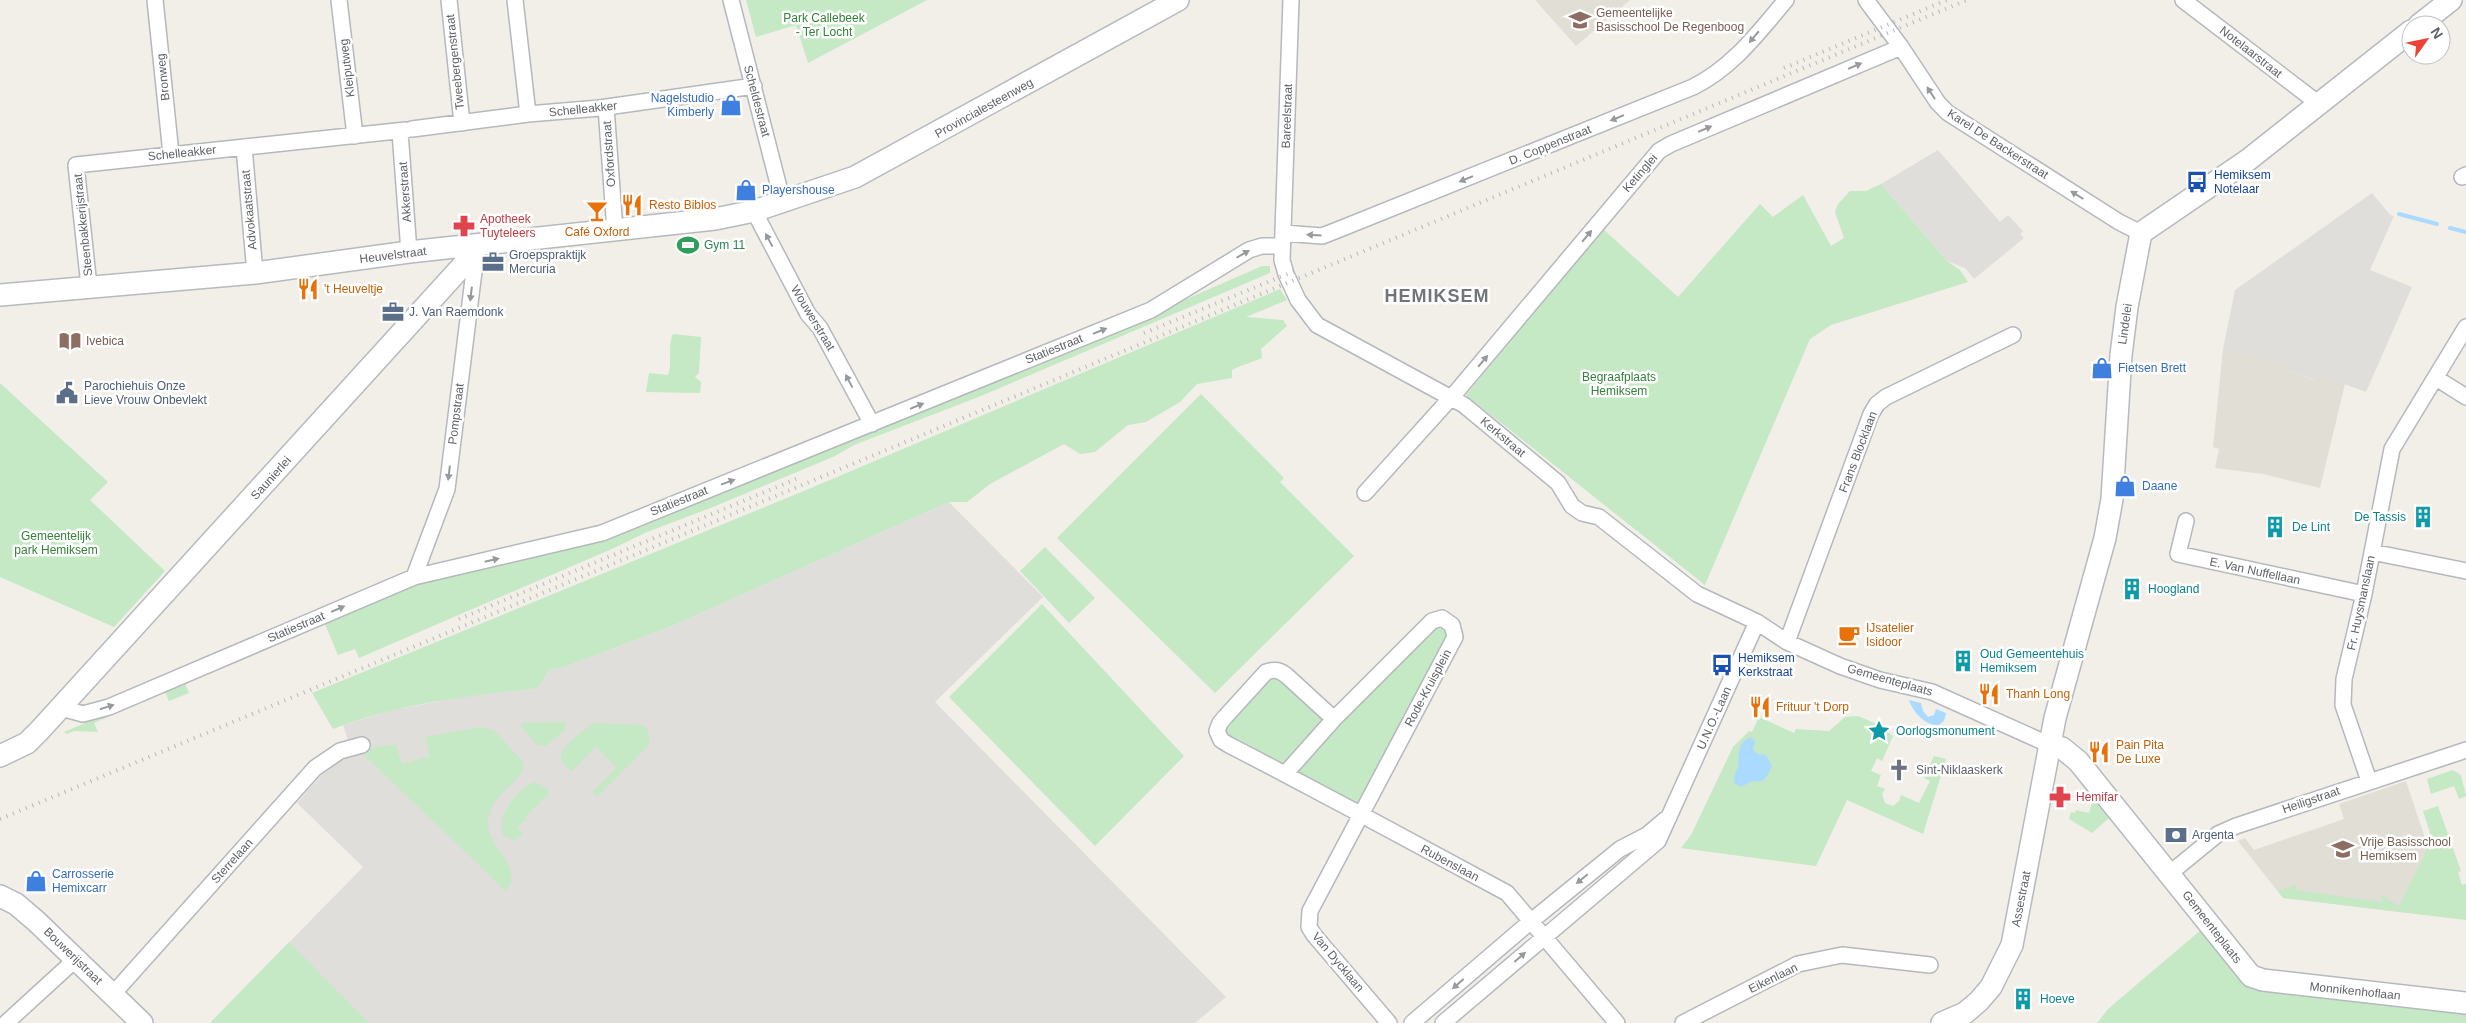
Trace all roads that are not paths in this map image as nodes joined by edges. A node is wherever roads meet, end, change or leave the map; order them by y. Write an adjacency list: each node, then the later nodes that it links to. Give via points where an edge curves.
1 (155, 0): 23 (street, Bronweg)
2 (338, 0): 21 (street, Kleiputweg)
3 (449, 0): 19 (street, Tweebergenstraat)
4 (515, 0): 18 (street)
5 (731, 0): 15 (street, Scheldestraat)
6 (1178, 0): 25 (street, Provincialesteenweg, via 872,168 826,189)
7 (1291, 0): 29 (street, Bareelstraat)
8 (1786, 0): 29 (street, D. Coppenstraat, one-way to 29, via 1739,55 1712,78 1335,232)
9 (1866, 0): 14 (street, Karel De Backerstraat)
10 (2183, 0): 16 (street, Notelaarstraat)
11 (2451, 0): 12 (street)
12 (2432, 15)
13 (2401, 40): 16 (street)
14 (1901, 46): 28 (street, Karel De Backerstraat, one-way to 14, via 1948,113); 39 (street, Ketinglei, one-way to 14, via 1660,151)
15 (754, 86): 17 (street, Schelleakker); 25 (street, Scheldestraat)
16 (2319, 104): 28 (street, via 2248,160)
17 (606, 107): 18 (street, Schelleakker); 27 (street, Oxfordstraat)
18 (528, 114): 19 (street, Schelleakker)
19 (462, 123): 20 (street, Schelleakker)
20 (406, 130): 21 (street, Schelleakker); 31 (street, Akkerstraat)
21 (355, 136): 22 (street, Schelleakker)
22 (244, 147): 23 (street, Schelleakker); 32 (street, Advokaatstraat)
23 (171, 154): 24 (street, Schelleakker)
24 (76, 166): 33 (street, Steenbakkerijstraat)
25 (783, 203): 26 (street, Heuvelstraat)
26 (754, 211): 27 (street, Heuvelstraat); 40 (street, Wouwerstraat, one-way to 26, via 820,328 808,314)
27 (615, 231): 30 (street, Heuvelstraat)
28 (2141, 233): 52 (street, Lindelei, via 2126,308 2112,499 2105,538)
29 (1283, 239): 39 (street, Kerkstraat, via 1282,260 1289,281 1317,325); 40 (street, Statiestraat, one-way to 29, via 1151,310 1250,250)
30 (478, 246): 31 (street, Heuvelstraat); 45 (street, Pompstraat, one-way to 45, via 447,489); 49 (street, Saunierlei)
31 (409, 252): 32 (street, Heuvelstraat)
32 (255, 273): 33 (street, Heuvelstraat)
33 (89, 286): 34 (street, Heuvelstraat)
34 (0, 295)
35 (2466, 327): 37 (street)
36 (2013, 335): 48 (street, Frans Blocklaan, via 1877,404)
37 (2436, 378): 38 (street); 43 (street, Fr. Huysmanslaan, via 2392,449)
38 (2466, 397)
39 (1451, 398): 41 (street, Ketinglei); 47 (street, Kerkstraat, via 1464,405 1558,482 1572,506 1582,513 1599,517 1697,594)
40 (872, 424): 45 (street, Statiestraat, one-way to 40, via 602,533)
41 (1365, 492)
42 (2186, 521): 46 (street, E. Van Nuffellaan, via 2178,554)
43 (2372, 552): 44 (street); 46 (street, Fr. Huysmanslaan)
44 (2466, 571)
45 (414, 577): 49 (street, Statiestraat, one-way to 45, via 83,714 109,707)
46 (2364, 594): 56 (street, Fr. Huysmanslaan, via 2344,679 2343,705)
47 (1757, 622): 48 (street, Gemeenteplaats); 58 (street, U.N.O.-Laan)
48 (1787, 642): 52 (street, Gemeenteplaats, via 1880,680 1932,692)
49 (60, 708): 54 (street, Saunierlei, via 27,743)
50 (1334, 719): 55 (street, Rode-Kruisplein); 55 (street, via 1281,671 1273,670 1266,672 1226,716 1217,731 1222,740); 57 (street, Rode-Kruisplein, via 1432,621 1442,618 1452,625 1455,637)
51 (362, 745): 66 (street, Sterrelaan, via 340,751 315,768)
52 (2050, 745): 59 (street, Gemeenteplaats, via 2062,748 2078,761); 75 (street, Assestraat, via 2009,954 1991,987 1979,1001 1965,1013)
53 (2465, 755): 56 (street, Heiligstraat)
54 (0, 756)
55 (1285, 774): 57 (street)
56 (2369, 781): 59 (street, Heiligstraat, via 2230,828)
57 (1362, 815): 61 (street, Rubenslaan, via 1507,893); 70 (street, Van Dycklaan, via 1310,911 1310,927)
58 (1670, 815): 61 (street, U.N.O.-Laan, one-way to 61, via 1647,835 1620,849); 62 (street, U.N.O.-Laan, via 1662,834 1649,850)
59 (2169, 874): 65 (street, Gemeenteplaats)
60 (0, 896): 63 (street, Bouwerijstraat, via 36,921)
61 (1530, 922): 62 (street); 71 (street, U.N.O.-Laan, one-way to 71)
62 (1542, 938): 72 (street, U.N.O.-Laan, one-way to 62); 73 (street)
63 (76, 959): 66 (street, Bouwerijstraat); 68 (street)
64 (1930, 965): 74 (street, Eikenlaan, via 1842,955 1798,964)
65 (2246, 972): 67 (street, Monnikenhoflaan, via 2263,980)
66 (113, 994): 69 (street, Bouwerijstraat)
67 (2466, 1003)
68 (6, 1023)
69 (142, 1023)
70 (1389, 1023)
71 (1412, 1023)
72 (1443, 1023)
73 (1617, 1023)
74 (1683, 1023)
75 (1942, 1023)

